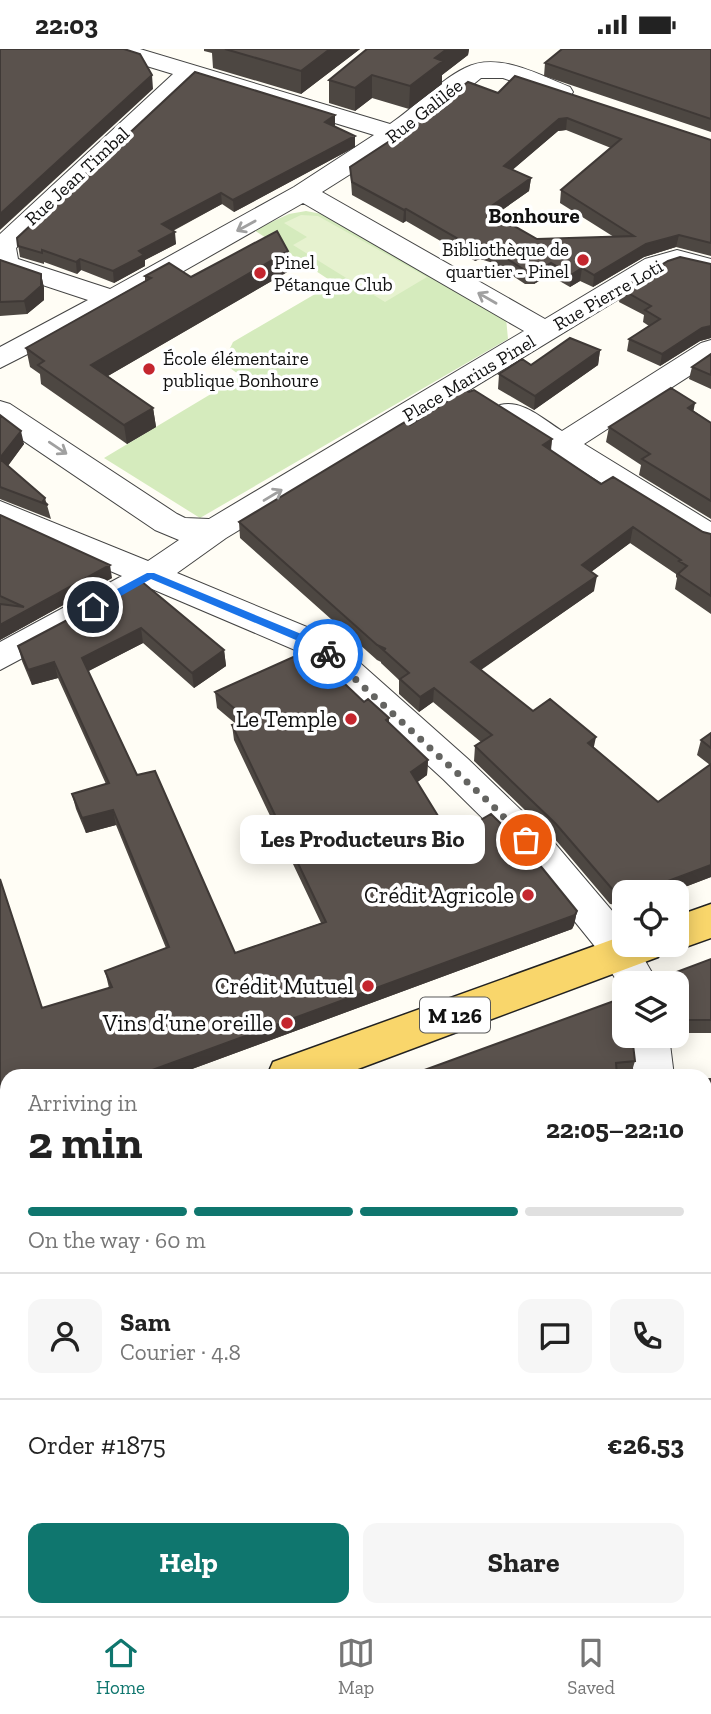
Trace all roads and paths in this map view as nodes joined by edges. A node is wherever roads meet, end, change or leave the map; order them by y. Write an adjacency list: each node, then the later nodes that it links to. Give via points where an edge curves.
1 (115, 49): 2 (street)
2 (188, 73): 5 (street); 9 (street, Rue Jean Timbal, via 3,246 1,257 8,265)
3 (327, 90): 5 (street)
4 (586, 100): 6 (street, Rue Galilée, via 498,70 481,69)
5 (306, 106): 6 (street)
6 (397, 134): 7 (street, Rue Galilée)
7 (306, 194): 9 (street, one-way to 9); 11 (street, Place Marius Pinel, one-way to 7)
8 (709, 264): 11 (street, Rue Pierre Loti, via 663,260)
9 (114, 299): 12 (street)
10 (0, 330): 12 (street)
11 (546, 331): 15 (street, Place Marius Pinel)
12 (33, 341): 14 (street)
13 (711, 349): 17 (street)
14 (0, 359)
15 (463, 383): 17 (street); 19 (street, Place Marius Pinel, one-way to 15)
16 (0, 411): 19 (street, one-way to 19, via 166,522 180,529)
17 (561, 445): 20 (street)
18 (0, 512): 21 (street)
19 (215, 530): 21 (street, Place Marius Pinel)
20 (711, 537)
21 (151, 575): 22 (street); 25 (street, via 307,641 330,656 492,805)
22 (0, 657)
23 (711, 921): 24 (main road)
24 (689, 929)
25 (635, 960): 27 (main road, M 126)
26 (650, 1048): 28 (street)
27 (309, 1069)
28 (653, 1069)

